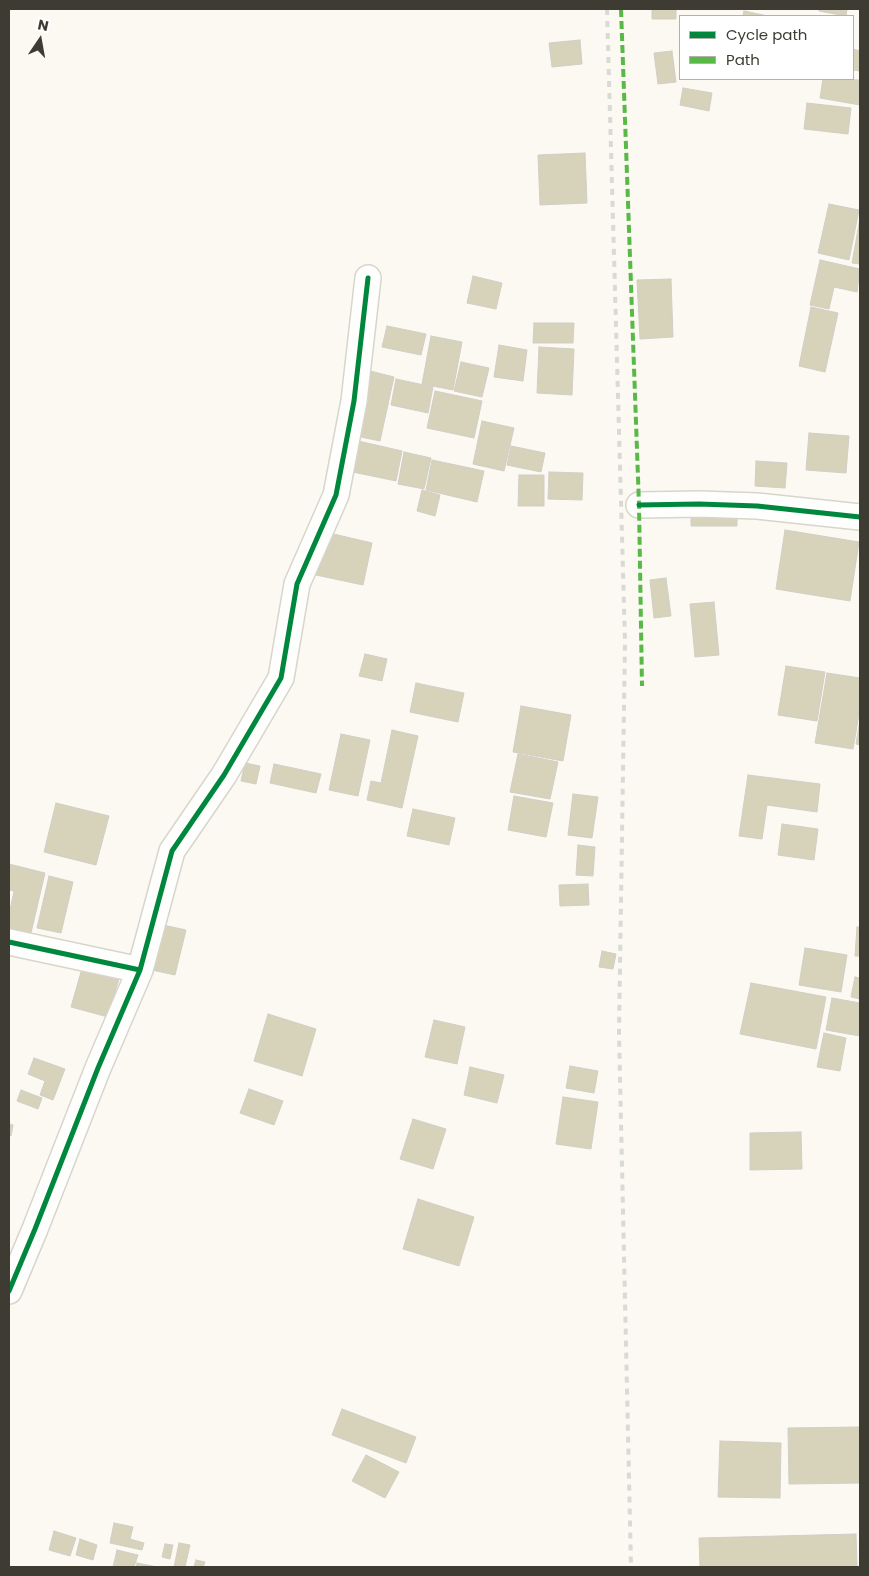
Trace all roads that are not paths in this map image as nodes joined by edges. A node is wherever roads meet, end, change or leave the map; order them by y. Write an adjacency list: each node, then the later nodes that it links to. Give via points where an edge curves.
1 (368, 278): 5 (street, via 354,401 336,495 297,584 281,678 224,774 172,851)
2 (639, 505): 3 (street, via 757,506)
3 (860, 517)
4 (9, 942): 5 (street)
5 (140, 970): 6 (street)
6 (9, 1291)

